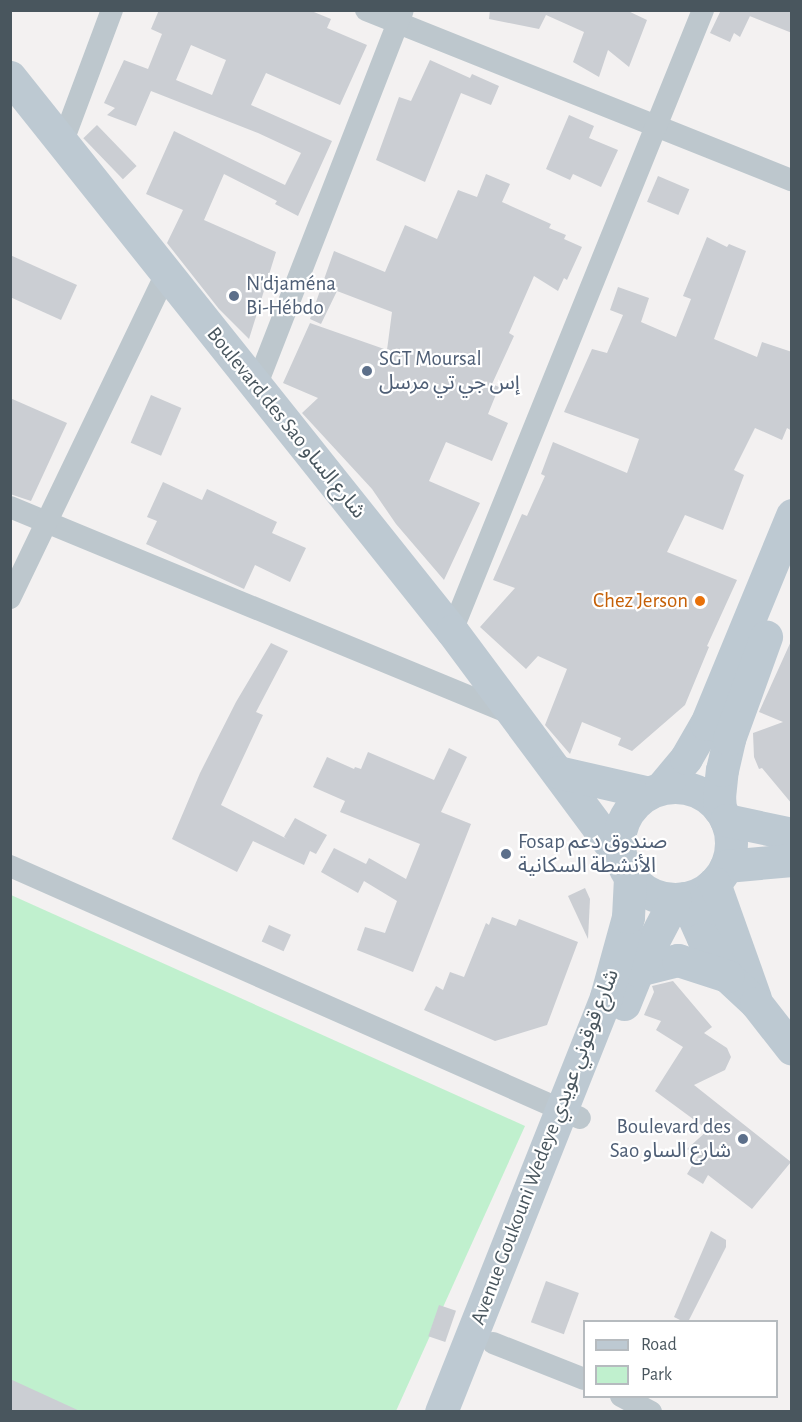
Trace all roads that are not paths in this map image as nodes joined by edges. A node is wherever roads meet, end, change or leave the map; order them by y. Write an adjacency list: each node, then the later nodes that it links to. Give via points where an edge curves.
1 (112, 10): 7 (street)
2 (366, 10): 4 (street)
3 (703, 10): 6 (street)
4 (400, 17): 6 (street); 10 (street)
5 (10, 77): 7 (street, Boulevard des Sao شارع الساو)
6 (656, 128): 8 (street); 16 (street)
7 (63, 141): 9 (street, Boulevard des Sao شارع الساو)
8 (792, 180)
9 (166, 274): 10 (street, Boulevard des Sao شارع الساو); 13 (street)
10 (257, 384): 16 (street, Boulevard des Sao شارع الساو)
11 (10, 507): 13 (street)
12 (792, 515): 19 (street, via 706,724 686,758)
13 (44, 523): 15 (street); 17 (street)
14 (792, 571): 20 (street, via 729,739 718,797)
15 (10, 598)
16 (452, 631): 17 (street, Boulevard des Sao شارع الساو)
17 (518, 716): 18 (street, Boulevard des Sao شارع الساو)
18 (558, 772): 19 (street); 24 (street, Boulevard des Sao شارع الساو)
19 (655, 791): 20 (street, via 688,788 700,792); 24 (street, via 634,804 623,820 619,838)
20 (723, 815): 21 (street); 25 (street, via 730,851)
21 (792, 834)
22 (792, 860): 25 (street)
23 (10, 866): 31 (street)
24 (625, 867): 26 (street, via 650,894); 31 (street, Avenue Goukouni Wedeye شارع قوقوني عويدي, via 628,917)
25 (720, 874): 26 (street, via 701,893); 29 (street)
26 (680, 899): 27 (street, Avenue Goukouni Wedeye شارع قوقوني عويدي); 28 (street)
27 (638, 970): 28 (street, via 678,960); 31 (street, Avenue Goukouni Wedeye شارع قوقوني عويدي)
28 (727, 976): 29 (street)
29 (756, 1003): 30 (street)
30 (792, 1049)
31 (570, 1114): 32 (street, Avenue Goukouni Wedeye شارع قوقوني عويدي); 35 (street, Avenue Goukouni Wedeye شارع قوقوني عويدي)
32 (493, 1343): 33 (street); 36 (street, Avenue Goukouni Wedeye شارع قوقوني عويدي)
33 (583, 1378)
34 (625, 1398): 37 (street)
35 (441, 1412)
36 (466, 1412)
37 (651, 1412)

